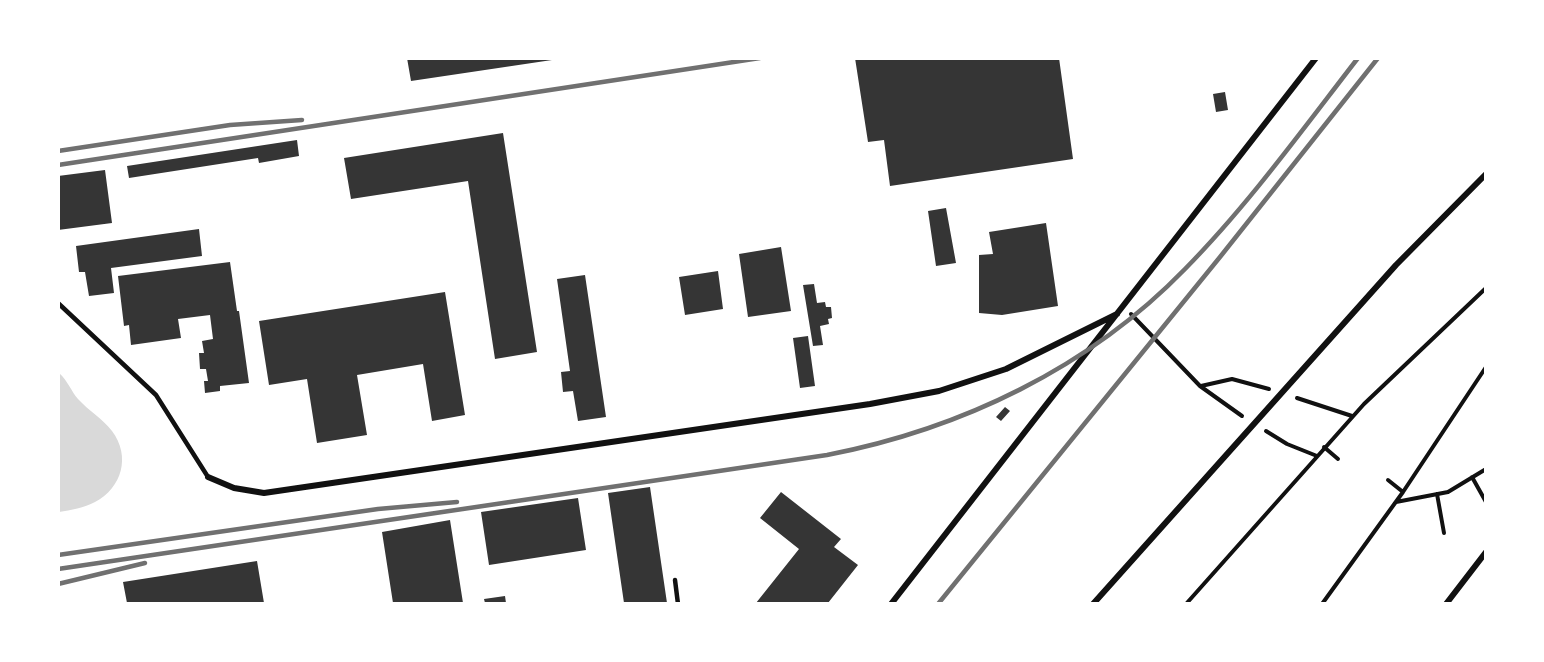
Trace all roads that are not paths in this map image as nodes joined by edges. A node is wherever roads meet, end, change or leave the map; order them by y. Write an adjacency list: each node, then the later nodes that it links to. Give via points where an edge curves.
1 (1316, 58): 4 (street)
2 (1485, 174): 10 (street, via 1396,265)
3 (58, 303): 5 (lane, via 156,395)
4 (1117, 314): 5 (street, via 997,373 939,391 870,404 264,493 234,488); 9 (street)
5 (208, 477)
6 (1485, 552): 11 (street)
7 (675, 579): 8 (lane)
8 (678, 603)
9 (891, 603)
10 (1093, 603)
11 (1446, 603)

